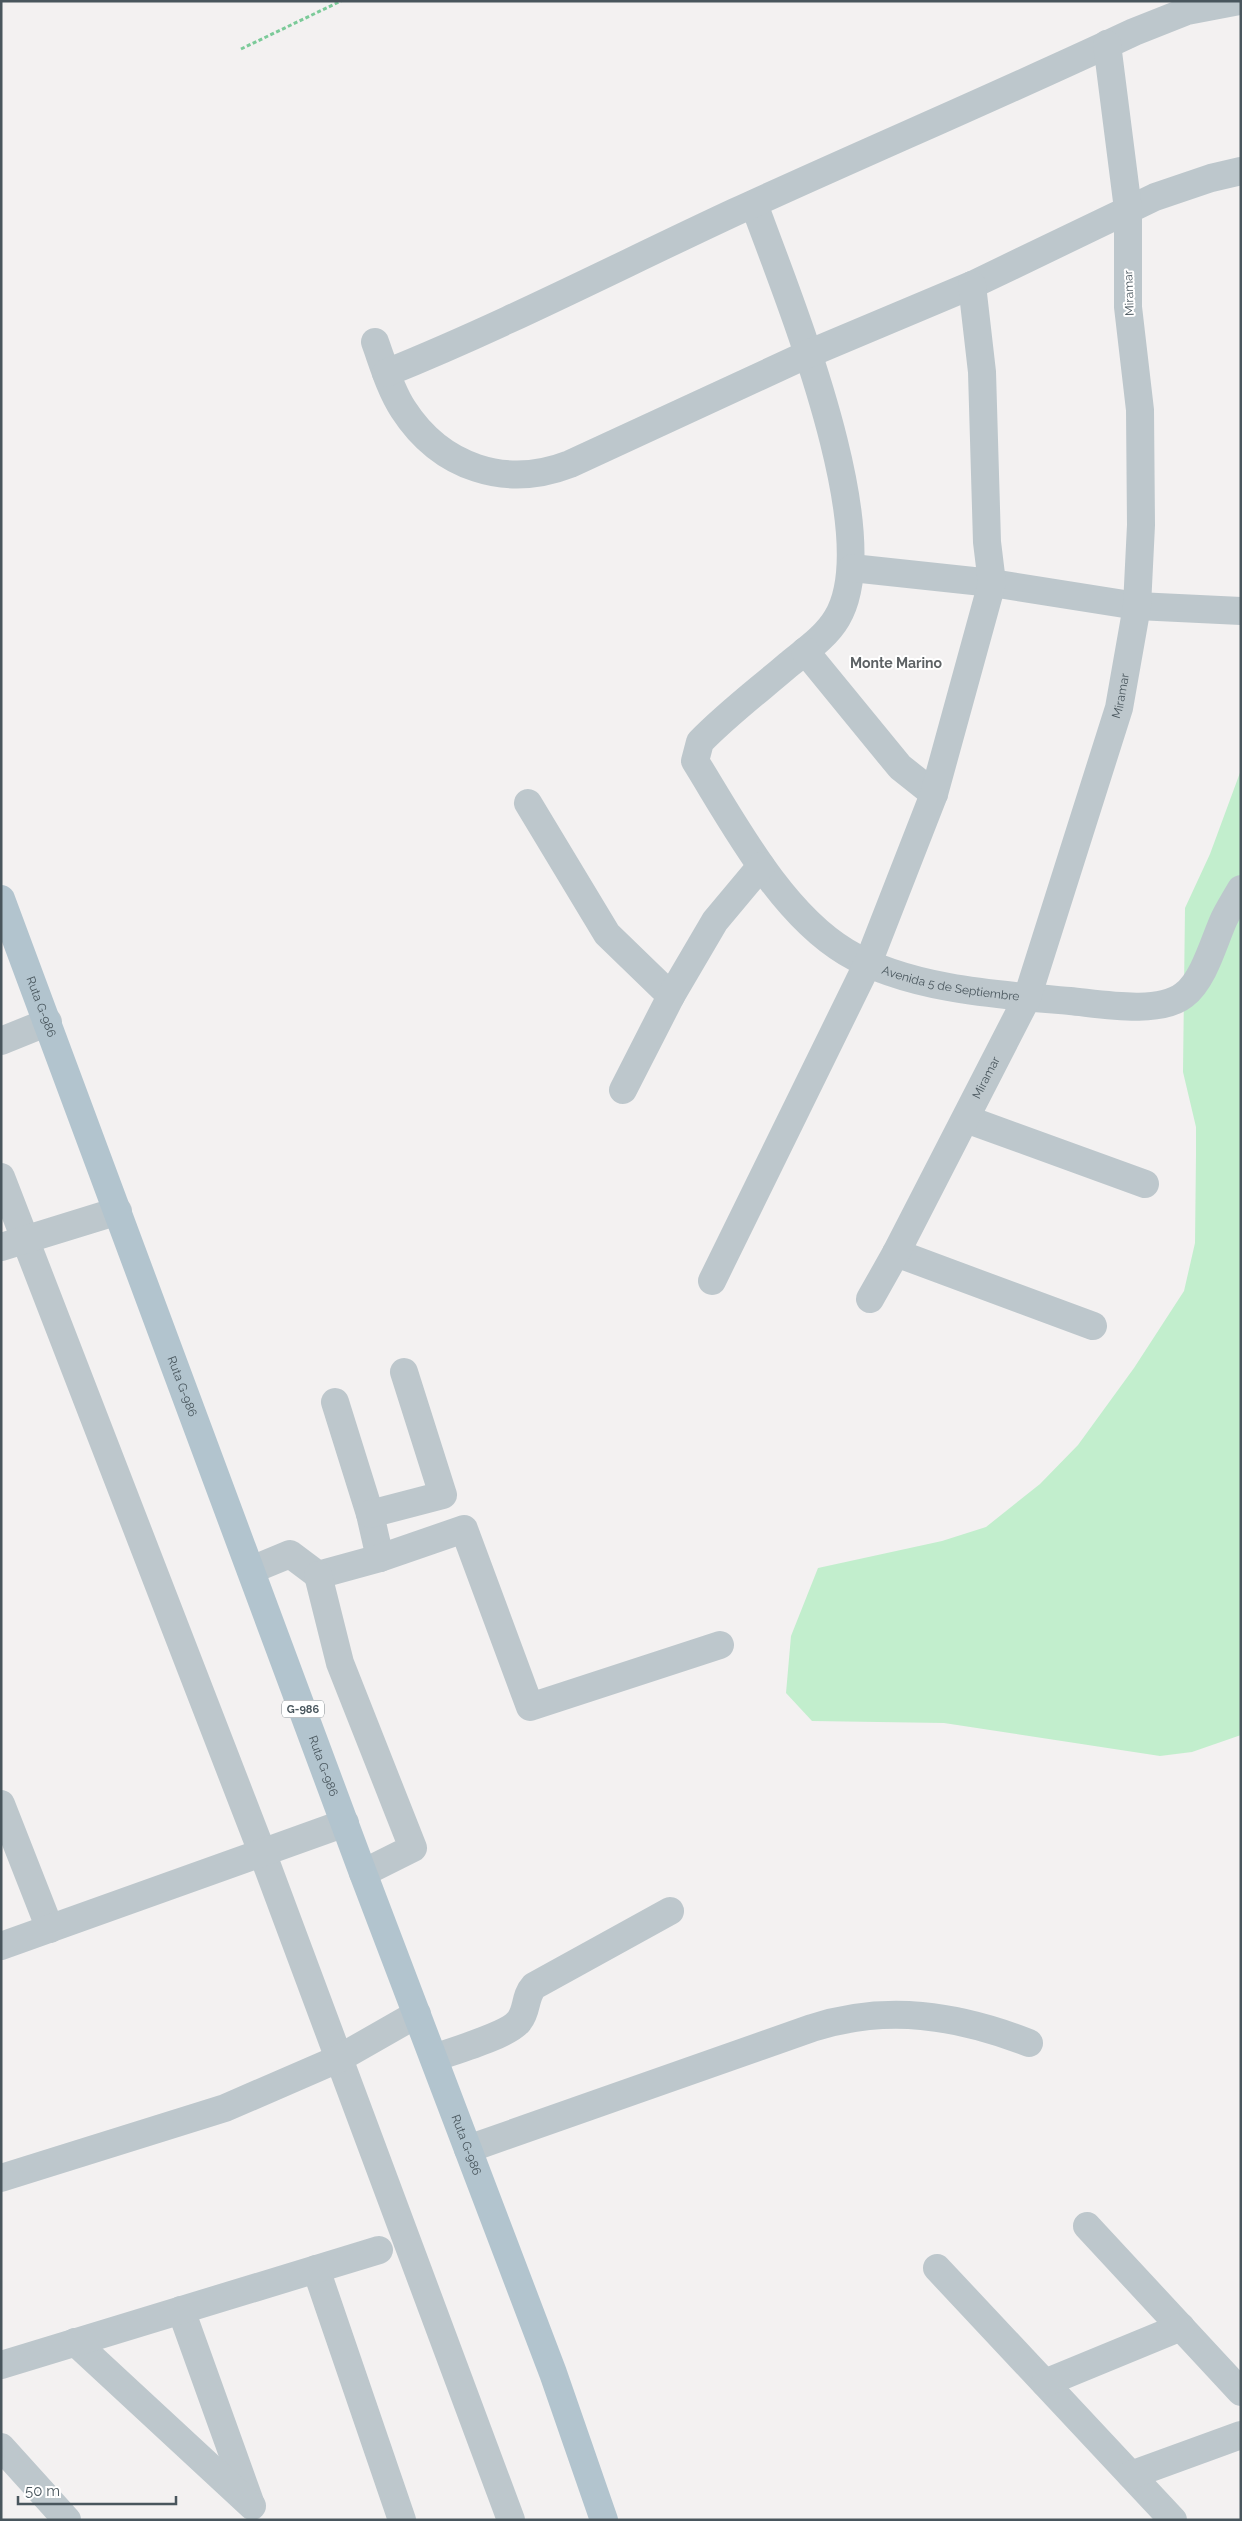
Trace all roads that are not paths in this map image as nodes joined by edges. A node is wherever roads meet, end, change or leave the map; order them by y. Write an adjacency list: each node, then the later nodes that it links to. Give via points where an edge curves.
1 (1240, 1): 2 (street, via 1187,11)
2 (1107, 44): 4 (street); 5 (street, Miramar)
3 (1241, 171): 5 (street, via 1183,186)
4 (754, 204): 8 (street); 9 (street, via 487,331)
5 (1128, 209): 6 (street); 12 (street, Miramar, via 1128,307 1140,410 1141,525)
6 (972, 285): 8 (street); 11 (street, via 982,372 987,542)
7 (375, 342): 9 (street)
8 (808, 354): 9 (street, via 570,464 533,475 514,476 482,470 440,449 403,410); 10 (street, via 845,495)
9 (386, 373)
10 (852, 568): 11 (street); 14 (street, via 847,596 836,620)
11 (992, 583): 12 (street); 15 (street)
12 (1137, 606): 13 (street); 22 (street, Miramar, via 1119,708)
13 (1241, 611)
14 (805, 651): 15 (street, via 900,767); 17 (street, Avenida 5 de Septiembre, via 712,730 700,742 695,761)
15 (934, 794): 20 (street)
16 (528, 804): 21 (street, via 607,934)
17 (761, 866): 20 (street, Avenida 5 de Septiembre, via 816,929); 21 (street, via 715,921)
18 (1241, 889): 22 (street, Avenida 5 de Septiembre, via 1197,981 1172,1002 1123,1006)
19 (1, 899): 23 (main road, Ruta G-986 / G-986)
20 (868, 964): 22 (street, Avenida 5 de Septiembre, via 941,984); 32 (street)
21 (671, 996): 25 (street)
22 (1027, 998): 26 (street, Miramar)
23 (48, 1022): 24 (street); 29 (main road, Ruta G-986 / G-986)
24 (1, 1041)
25 (623, 1090)
26 (966, 1119): 28 (street); 31 (street, Miramar)
27 (1, 1177): 30 (street)
28 (1145, 1184)
29 (118, 1211): 30 (street); 39 (main road, Ruta G-986 / G-986)
30 (13, 1243): 44 (street)
31 (896, 1253): 33 (street, Miramar); 34 (street)
32 (712, 1281)
33 (870, 1298)
34 (1093, 1326)
35 (404, 1372): 37 (street, via 443,1495)
36 (334, 1402): 37 (street)
37 (370, 1514): 38 (street)
38 (380, 1558): 40 (street); 41 (street, via 464,1529 530,1706)
39 (251, 1570): 40 (street, via 290,1554); 43 (main road, Ruta G-986 / G-986)
40 (318, 1575): 45 (street, via 340,1663 413,1848)
41 (720, 1645)
42 (1, 1804): 47 (street)
43 (345, 1823): 44 (street); 45 (main road, Ruta G-986 / G-986)
44 (262, 1852): 47 (street); 52 (street)
45 (363, 1873): 49 (main road, Ruta G-986 / G-986)
46 (670, 1911): 51 (street, via 534,1986 526,1999 522,2017 511,2029)
47 (50, 1929): 48 (street)
48 (1, 1946)
49 (417, 2014): 51 (main road, Ruta G-986 / G-986); 52 (street)
50 (1029, 2043): 53 (street, via 994,2030 948,2019 890,2014 844,2019)
51 (434, 2058): 53 (main road, Ruta G-986 / G-986)
52 (338, 2059): 54 (street, via 225,2108); 71 (street)
53 (468, 2149): 72 (main road, Ruta G-986 / G-986, via 553,2373)
54 (1, 2178)
55 (1088, 2226): 60 (street)
56 (379, 2250): 58 (street)
57 (937, 2268): 63 (street)
58 (316, 2269): 59 (street); 70 (street)
59 (181, 2310): 61 (street); 68 (street)
60 (1181, 2327): 63 (street); 64 (street)
61 (75, 2342): 62 (street); 68 (street)
62 (1, 2365)
63 (1045, 2383): 67 (street)
64 (1241, 2392)
65 (1241, 2434): 67 (street)
66 (1, 2447): 69 (street)
67 (1131, 2475): 73 (street)
68 (254, 2513)
69 (66, 2520)
70 (402, 2520)
71 (511, 2520)
72 (604, 2520)
73 (1172, 2520)

